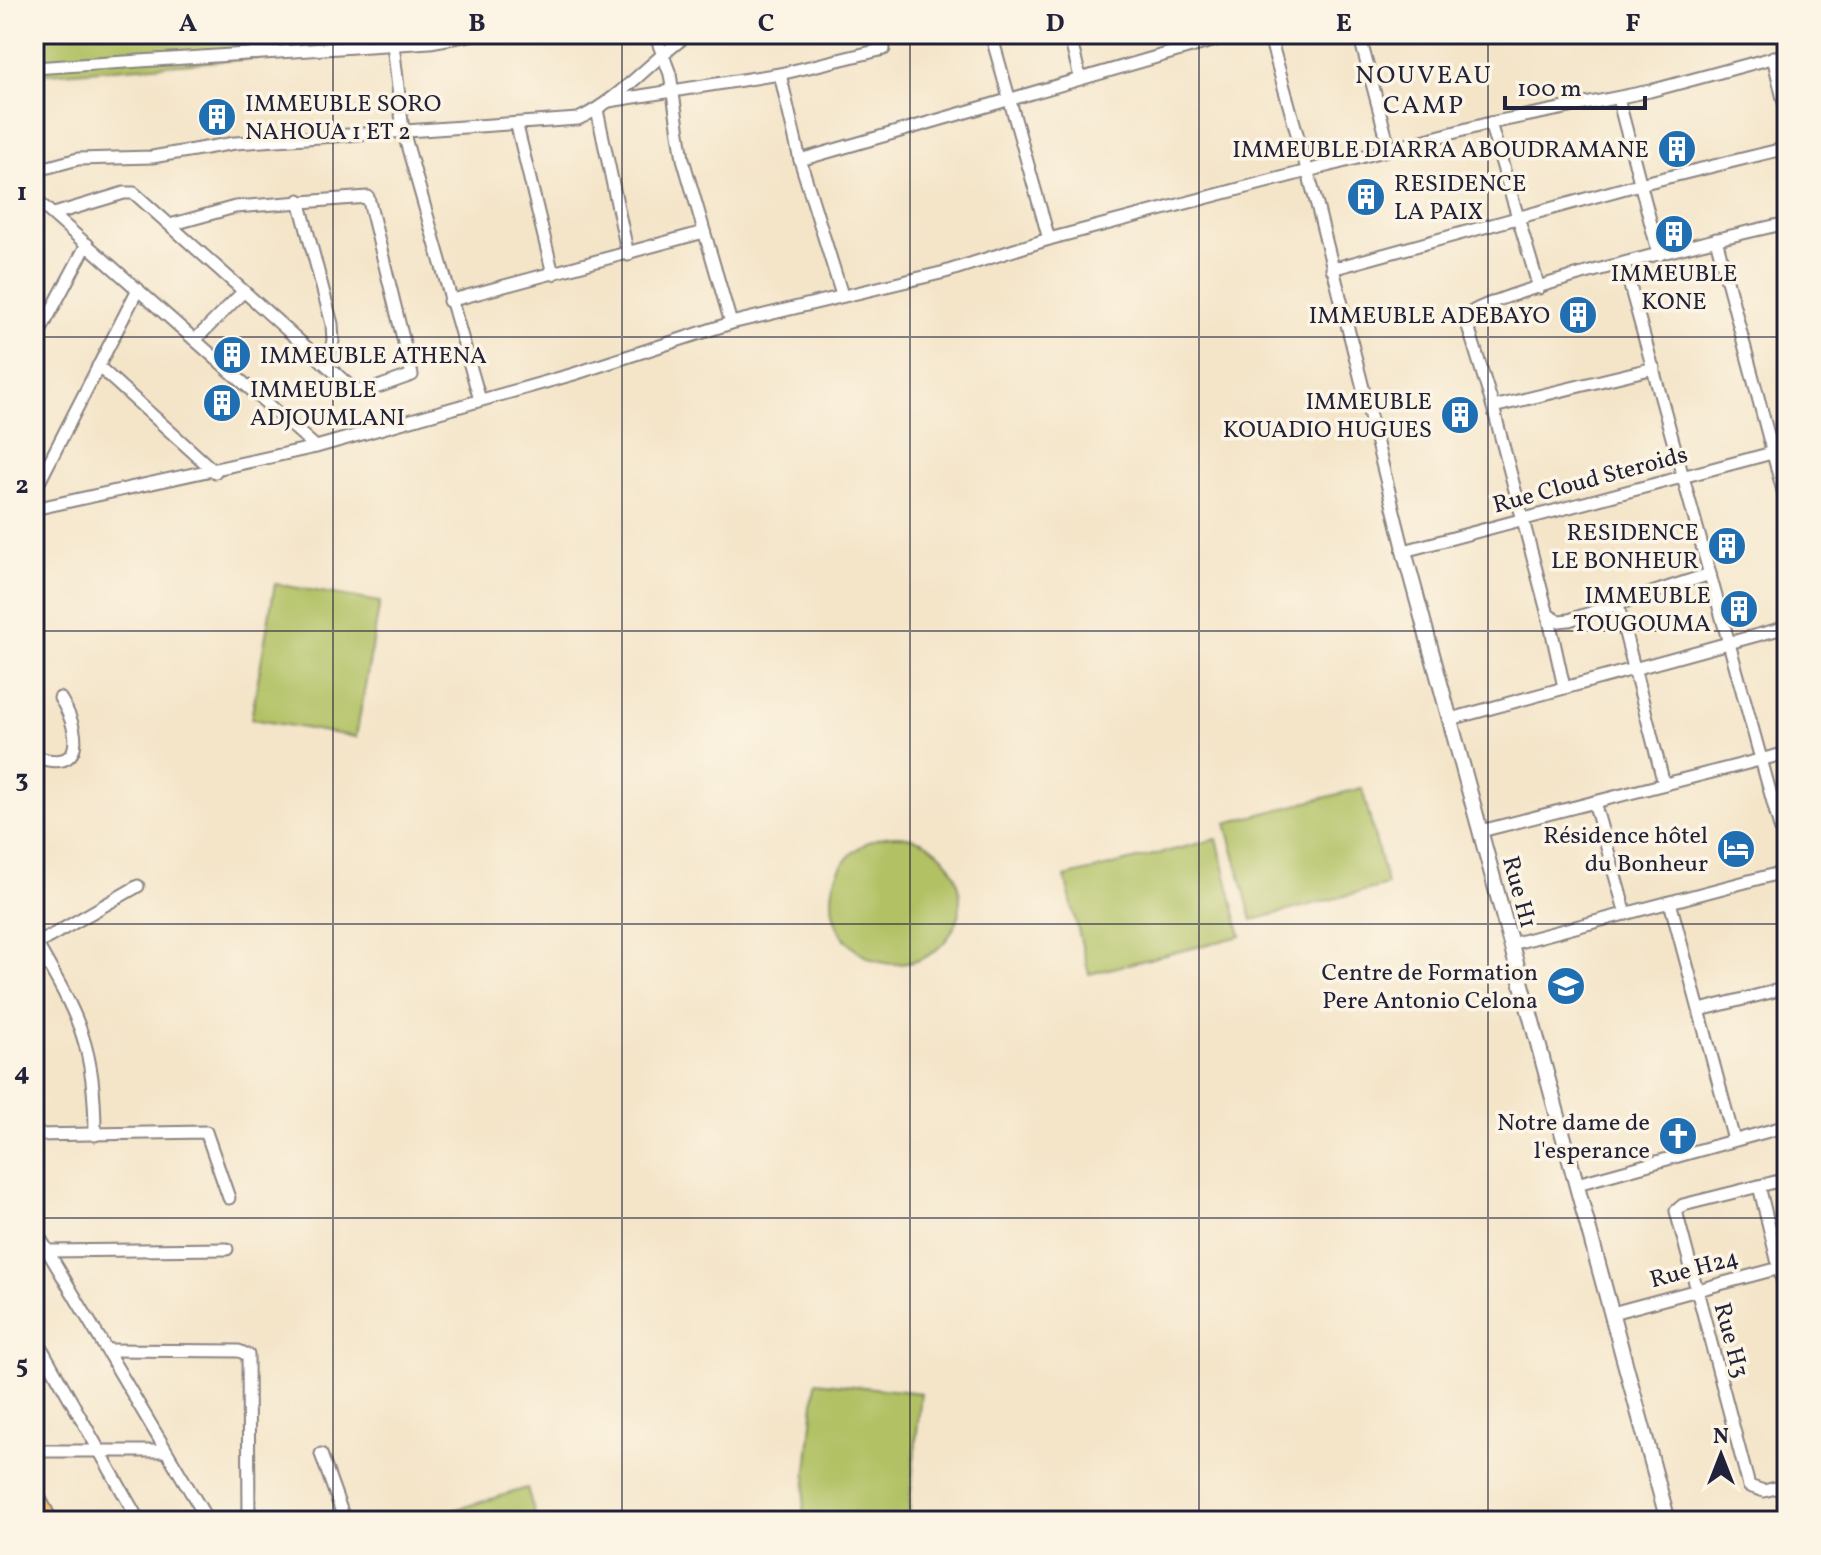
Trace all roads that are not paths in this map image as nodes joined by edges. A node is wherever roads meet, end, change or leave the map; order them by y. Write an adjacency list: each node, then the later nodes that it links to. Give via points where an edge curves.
1 (475, 34): 10 (street)
2 (655, 34): 12 (street)
3 (689, 34): 12 (street)
4 (991, 34): 20 (street)
5 (1069, 34): 17 (street)
6 (1236, 34): 17 (street)
7 (1269, 34): 30 (street)
8 (1359, 34): 27 (street)
9 (378, 40): 10 (street); 15 (street)
10 (393, 44): 26 (street)
11 (884, 49): 16 (street)
12 (661, 53): 18 (street); 21 (street)
13 (1787, 54): 14 (street)
14 (1773, 57): 19 (street); 23 (street)
15 (34, 68)
16 (780, 74): 18 (street); 29 (street)
17 (1080, 77): 20 (street)
18 (671, 90): 21 (street); 39 (street)
19 (1618, 98): 24 (street); 32 (street)
20 (1008, 99): 29 (street); 40 (street)
21 (608, 101): 22 (street)
22 (597, 110): 25 (street, via 578,119); 43 (street)
23 (1787, 115)
24 (1490, 123): 27 (street); 36 (street)
25 (517, 126): 26 (street); 47 (street)
26 (403, 131): 31 (street, via 235,143 152,157 78,159); 52 (street)
27 (1389, 147): 30 (street)
28 (1787, 148): 32 (street)
29 (800, 160): 51 (street)
30 (1307, 170): 40 (street); 46 (street)
31 (34, 171)
32 (1640, 184): 36 (street); 44 (street)
33 (34, 198): 35 (street)
34 (299, 200): 38 (street, via 235,207); 56 (street, via 332,324); 56 (street, via 368,197 412,375 358,391)
35 (54, 214): 38 (street, via 129,192); 42 (street)
36 (1518, 218): 46 (street); 48 (street)
37 (1787, 223): 41 (street)
38 (170, 225): 50 (street)
39 (704, 232): 43 (street); 53 (street)
40 (1049, 239): 51 (street, via 945,272)
41 (1716, 239): 44 (street); 63 (street)
42 (87, 244): 49 (street); 55 (street)
43 (628, 255): 47 (street)
44 (1659, 255): 45 (street)
45 (1624, 264): 48 (street); 58 (street)
46 (1332, 269): 70 (street)
47 (553, 274): 52 (street)
48 (1539, 288): 60 (street, via 1480,306 1468,315)
49 (138, 289): 54 (street); 57 (street)
50 (243, 292): 54 (street); 56 (street)
51 (842, 295): 53 (street)
52 (449, 301): 59 (street)
53 (731, 323): 59 (street)
54 (195, 340): 61 (street)
55 (34, 343)
56 (327, 363)
57 (98, 366): 64 (street); 66 (street)
58 (1654, 368): 60 (street); 65 (street)
59 (480, 400): 61 (street)
60 (1493, 407): 69 (street)
61 (316, 447): 64 (street)
62 (1787, 449): 63 (street, Rue Cloud Steroids)
63 (1772, 453): 65 (street, Rue Cloud Steroids); 67 (street)
64 (215, 472): 68 (street)
65 (1685, 477): 69 (street, Rue Cloud Steroids); 71 (street)
66 (34, 492)
67 (1787, 506)
68 (34, 509)
69 (1521, 519): 70 (street, Rue Cloud Steroids); 73 (street)
70 (1404, 551): 79 (street, Rue H1)
71 (1710, 574): 72 (street); 75 (street)
72 (1617, 602): 73 (street, via 1569,620); 76 (street)
73 (1548, 615): 77 (street)
74 (1787, 627): 75 (street)
75 (1730, 643): 76 (street); 82 (street)
76 (1635, 670): 77 (street); 83 (street)
77 (1564, 687): 79 (street)
78 (60, 698): 81 (street, via 73,717 75,749 56,761)
79 (1451, 719): 85 (street, Rue H1)
80 (1787, 753): 82 (street)
81 (34, 756)
82 (1762, 759): 83 (street); 86 (street)
83 (1664, 784): 84 (street)
84 (1594, 802): 85 (street); 90 (street)
85 (1481, 831): 92 (street, Rue H1)
86 (1787, 853)
87 (1787, 871): 89 (street)
88 (138, 886): 91 (street)
89 (1670, 902): 90 (street); 94 (street)
90 (1626, 914): 92 (street)
91 (35, 941): 97 (street, via 86,1039 94,1073)
92 (1511, 944): 100 (street, Rue H1)
93 (1787, 988): 94 (street)
94 (1700, 1010): 98 (street)
95 (1787, 1126): 98 (street)
96 (34, 1135): 97 (street)
97 (95, 1135): 102 (street, via 206,1132)
98 (1734, 1140): 100 (street)
99 (1787, 1179): 101 (street)
100 (1577, 1184): 109 (street, Rue H1)
101 (1759, 1186): 106 (street); 107 (street, Rue H3, via 1676,1211)
102 (229, 1198)
103 (34, 1228): 105 (street)
104 (227, 1249): 105 (street)
105 (47, 1251): 111 (street)
106 (1783, 1268): 107 (street, Rue H24); 108 (street)
107 (1696, 1290): 109 (street, Rue H24); 116 (street, Rue H3, via 1749,1486 1764,1491)
108 (1787, 1300)
109 (1612, 1313): 123 (street, Rue H1)
110 (34, 1335): 112 (street)
111 (109, 1350): 114 (street); 121 (street, via 248,1355)
112 (102, 1450): 113 (street); 114 (street); 119 (street)
113 (45, 1451)
114 (165, 1451): 120 (street)
115 (321, 1454): 122 (street)
116 (1787, 1485)
117 (34, 1495): 118 (highway)
118 (48, 1521)
119 (139, 1521)
120 (208, 1521)
121 (249, 1521)
122 (345, 1521)
123 (1668, 1521)

